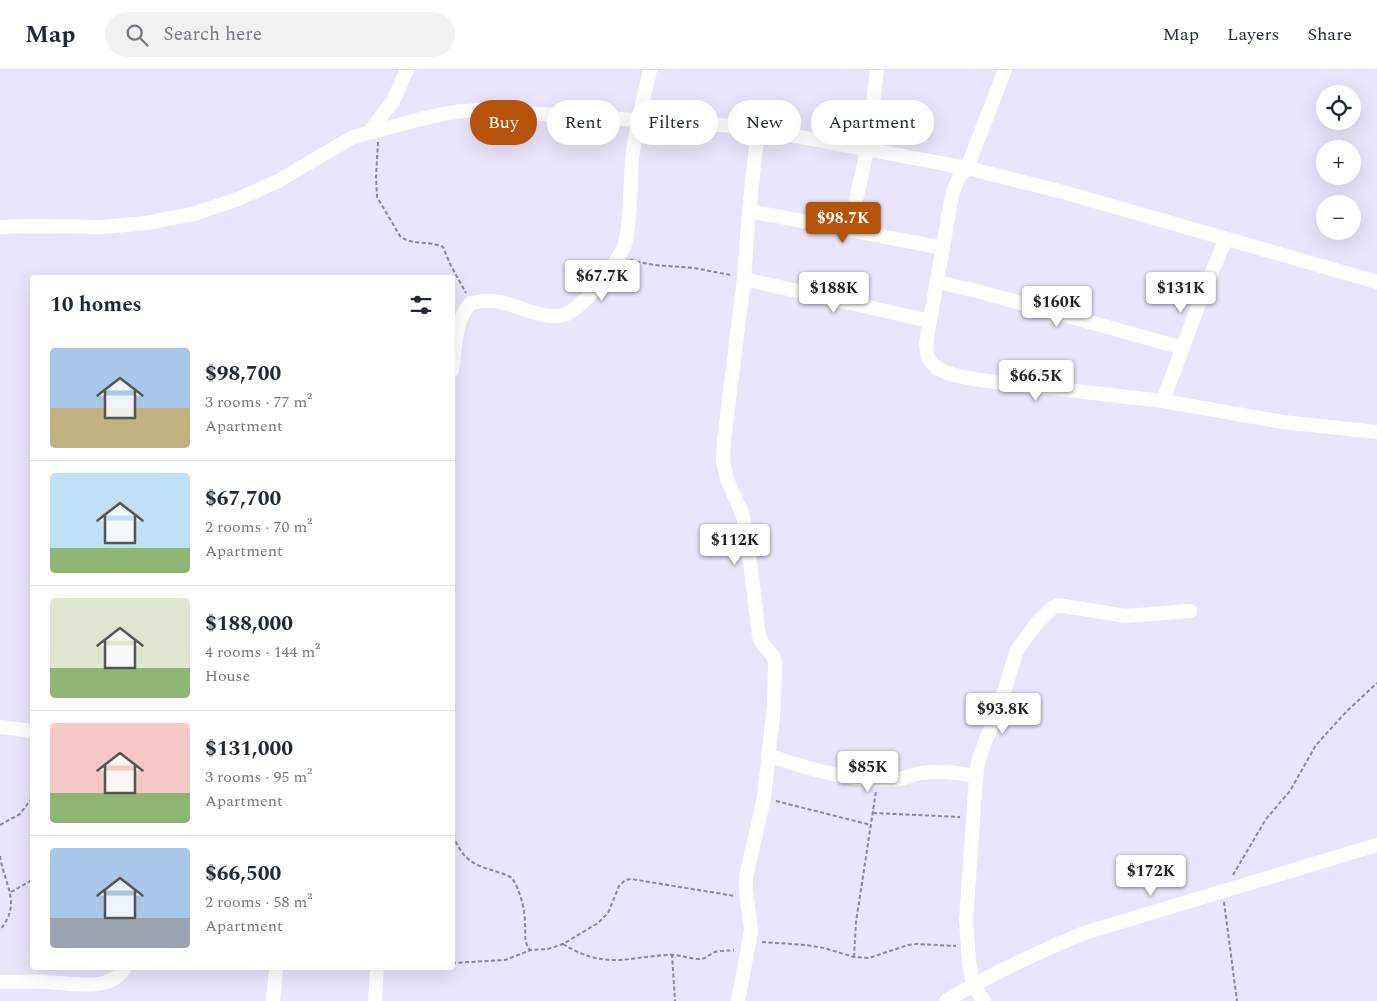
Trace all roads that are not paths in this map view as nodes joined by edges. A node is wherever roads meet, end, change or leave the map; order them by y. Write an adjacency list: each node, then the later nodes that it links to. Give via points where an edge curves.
1 (407, 70): 7 (street)
2 (650, 70): 5 (street)
3 (877, 70): 11 (street)
4 (1005, 70): 12 (street)
5 (643, 100)
6 (630, 120): 7 (street, via 477,110 454,112)
7 (374, 131): 14 (street, via 340,143 278,181 194,214 146,223 104,226)
8 (801, 138): 11 (street)
9 (635, 145): 22 (street, via 626,241 618,259 578,308 564,315 550,315 495,301 471,303 460,318)
10 (756, 145): 13 (street)
11 (867, 151): 12 (street); 15 (street)
12 (967, 168): 16 (street, via 1072,194); 17 (street, via 954,185)
13 (749, 211): 15 (street); 18 (street)
14 (0, 227)
15 (849, 231): 17 (street)
16 (1226, 239): 20 (street); 23 (street)
17 (943, 248): 19 (street)
18 (744, 279): 21 (street); 29 (street, via 723,461 743,516 760,636 775,663)
19 (937, 282): 21 (street); 23 (street)
20 (1377, 282)
21 (930, 320): 24 (street, via 926,343 928,358 935,366 952,374 1024,386)
22 (455, 348)
23 (1183, 348): 24 (street)
24 (1163, 401): 25 (street, via 1283,422)
25 (1377, 432)
26 (1190, 611): 30 (street, via 1126,616 1064,605 1052,608 1017,650 979,758)
27 (0, 727): 28 (street)
28 (30, 731)
29 (768, 755): 30 (street, via 827,772 878,780 896,780 922,772); 39 (street, via 764,798 746,877 751,920)
30 (976, 776): 36 (street, via 966,920)
31 (1377, 845): 36 (street, via 1084,933)
32 (122, 970): 35 (street, via 116,977 92,985)
33 (276, 970): 37 (street)
34 (377, 970): 38 (street)
35 (0, 982)
36 (973, 984): 40 (street); 41 (street)
37 (273, 1001)
38 (375, 1001)
39 (738, 1001)
40 (946, 1001)
41 (984, 1001)

